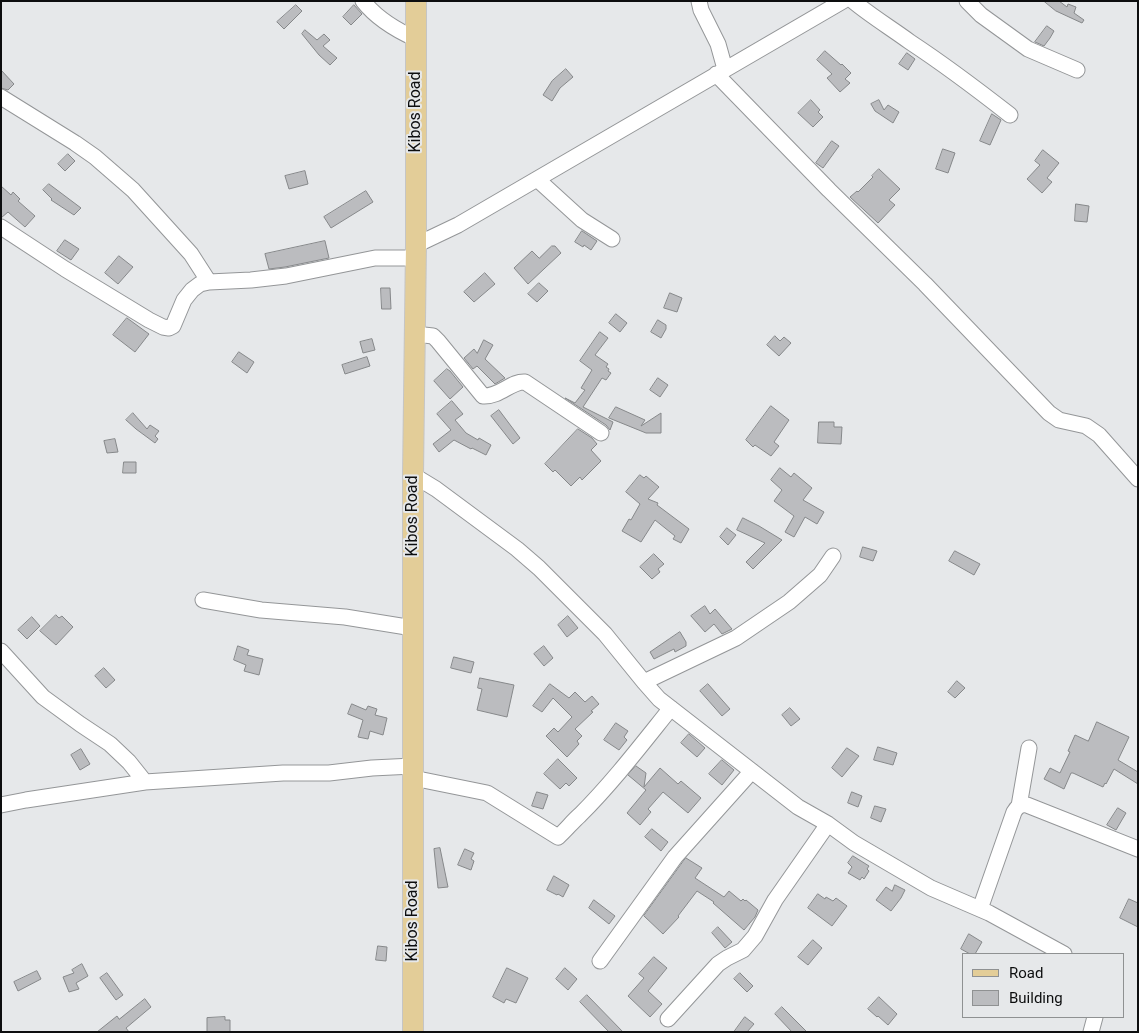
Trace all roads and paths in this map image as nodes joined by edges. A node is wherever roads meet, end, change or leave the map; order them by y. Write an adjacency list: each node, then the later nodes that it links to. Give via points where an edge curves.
1 (363, 1): 7 (street, via 396,30)
2 (416, 1): 7 (main road, Kibos Road)
3 (700, 1): 9 (street, via 718,44)
4 (843, 1): 9 (street)
5 (853, 1): 11 (street)
6 (967, 1): 8 (street, via 1028,49)
7 (416, 39): 15 (main road, Kibos Road)
8 (1077, 70)
9 (720, 72): 12 (street); 20 (street, via 829,190 1049,413 1059,420 1093,430)
10 (1, 97): 16 (street, via 88,152 133,190 191,254)
11 (1010, 115)
12 (537, 179): 14 (street, via 582,220); 15 (street)
13 (1, 227): 16 (street, via 163,327 172,326 192,290)
14 (612, 239)
15 (416, 251): 16 (street, via 286,276); 17 (main road, Kibos Road)
16 (209, 282)
17 (415, 334): 18 (street, via 433,336 483,396 498,394 525,382); 19 (main road, Kibos Road)
18 (601, 434)
19 (413, 475): 23 (main road, Kibos Road); 25 (street, via 539,568 605,634)
20 (1138, 478)
21 (833, 556): 25 (street, via 820,575 789,602 736,638)
22 (203, 600): 23 (street)
23 (413, 628): 29 (main road, Kibos Road)
24 (1, 652): 30 (street, via 42,697 110,744)
25 (644, 682): 26 (street)
26 (671, 708): 28 (street); 29 (street, via 599,796 558,837 486,793)
27 (1029, 748): 32 (street)
28 (752, 771): 33 (street, via 798,807); 37 (street, via 675,857)
29 (413, 772): 30 (street, via 372,768); 40 (main road, Kibos Road)
30 (145, 782): 31 (street)
31 (1, 805)
32 (1019, 806): 34 (street, via 1027,805); 35 (street, via 1014,812)
33 (828, 824): 35 (street, via 854,843 932,888); 39 (street, via 755,936 743,950 718,964)
34 (1138, 848)
35 (980, 910): 36 (street)
36 (1062, 953)
37 (600, 961)
38 (1096, 1018): 41 (street)
39 (668, 1019)
40 (413, 1032)
41 (1091, 1032)

